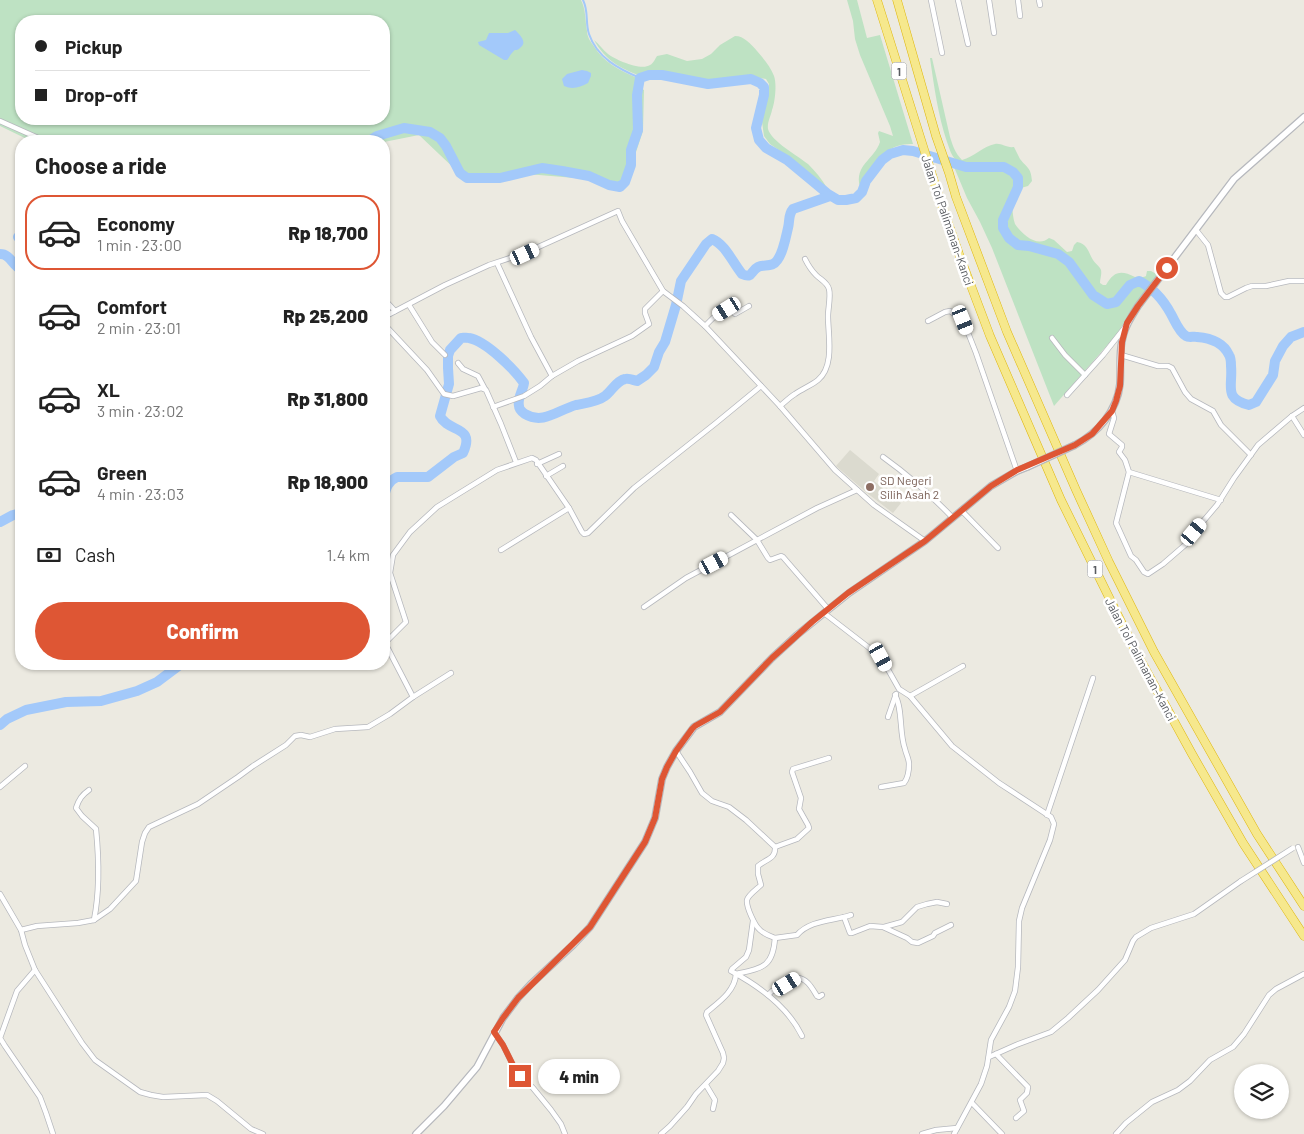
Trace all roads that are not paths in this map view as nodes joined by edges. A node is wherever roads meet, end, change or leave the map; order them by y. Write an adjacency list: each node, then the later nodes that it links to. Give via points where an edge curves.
1 (877, 0): 97 (highway, Jalan Tol Palimanan–Kanci / 1, via 959,254 990,336 1061,500 1136,652 1187,746 1243,843)
2 (897, 0): 89 (highway, Jalan Tol Palimanan–Kanci / 1, via 956,197 1007,332 1109,562 1206,745 1257,834)
3 (931, 0): 10 (street)
4 (958, 0): 9 (street)
5 (990, 0): 8 (street)
6 (1018, 0): 7 (street)
7 (1020, 16)
8 (994, 33)
9 (968, 44)
10 (942, 53)
11 (1304, 117): 14 (street, via 1234,179)
12 (0, 121): 13 (street)
13 (32, 135)
14 (1196, 230): 17 (street, via 1208,245 1221,293 1225,297 1252,286); 25 (street)
15 (805, 260): 37 (street, via 829,290 829,352 819,379)
16 (498, 263): 18 (street, via 618,212); 19 (street); 33 (street)
17 (1304, 281)
18 (663, 291): 26 (street); 33 (street, via 645,309 649,325)
19 (409, 304): 22 (street); 29 (street, via 432,342)
20 (390, 306): 22 (street)
21 (749, 306): 26 (street, via 735,314 727,309)
22 (395, 311): 23 (street)
23 (390, 314)
24 (928, 321): 49 (street, via 950,311 963,320)
25 (1127, 323): 30 (street); 32 (street)
26 (705, 326): 34 (street)
27 (390, 331): 35 (street, via 444,394 453,396 481,388)
28 (1052, 338): 32 (street)
29 (445, 355)
30 (1121, 356): 40 (street, via 1120,386); 44 (street, via 1172,368 1191,399 1213,411 1221,425)
31 (458, 363): 35 (street, via 478,376)
32 (1085, 375): 36 (street)
33 (552, 376): 38 (street, via 524,396)
34 (761, 386): 37 (street); 54 (street, via 634,488 588,533 582,532)
35 (486, 390): 38 (street)
36 (1067, 395)
37 (780, 406): 52 (street, via 835,470)
38 (493, 407): 46 (street)
39 (1304, 408): 41 (street)
40 (1112, 411): 49 (street, bridge, via 1092,434 1075,445); 50 (street, via 1114,418 1109,434 1122,444 1119,452)
41 (1292, 416): 42 (street); 44 (street)
42 (1304, 435)
43 (559, 454): 47 (street)
44 (1251, 455): 53 (street)
45 (883, 457): 57 (street)
46 (516, 462): 47 (street, via 535,458); 63 (street, via 436,506 393,555)
47 (538, 464): 51 (street)
48 (563, 466): 51 (street)
49 (1017, 470): 55 (street)
50 (1129, 472): 53 (street); 53 (street, via 1116,523 1131,556 1147,574 1185,544)
51 (546, 476): 54 (street)
52 (857, 490): 58 (street); 59 (street)
53 (1220, 500)
54 (569, 508): 61 (street)
55 (962, 510): 57 (street); 60 (street)
56 (731, 516): 58 (street)
57 (952, 517): 59 (street)
58 (757, 540): 64 (street, via 686,578); 65 (street, via 770,560 783,557)
59 (925, 541): 65 (street)
60 (998, 548)
61 (501, 550)
62 (390, 573): 66 (street, via 406,622)
63 (390, 573)
64 (644, 607)
65 (826, 611): 71 (street, via 881,657); 76 (street, via 797,634 720,712 694,727)
66 (390, 639)
67 (390, 653): 74 (street)
68 (963, 666): 73 (street)
69 (451, 673): 74 (street)
70 (1093, 678): 82 (street)
71 (899, 688): 72 (street); 73 (street)
72 (895, 695): 75 (street); 80 (street, via 899,703 903,743 910,763 904,783)
73 (910, 696): 82 (street, via 952,746)
74 (413, 697): 92 (street, via 368,727 335,729 310,737 297,735 198,804 149,827 142,842 136,881 106,913)
75 (888, 717)
76 (676, 751): 84 (street, via 702,793 740,816); 104 (street, via 662,779 655,818 645,842 587,931 518,998)
77 (829, 758): 84 (street, via 793,769 801,798 799,809 809,828 798,839)
78 (25, 766): 79 (street)
79 (0, 787)
80 (881, 787)
81 (89, 790): 92 (street, via 82,795 76,808 96,829 98,879)
82 (1047, 815): 108 (street, via 1054,824 1022,908 1015,991 1010,1007 991,1040)
83 (1304, 845): 85 (street)
84 (775, 847): 93 (street, via 774,856 758,866 761,885 747,900)
85 (1296, 848): 86 (street); 107 (street, bridge, via 1194,914 1140,934 1133,941 1125,960 1068,1018 1051,1032)
86 (1304, 863)
87 (0, 894): 96 (street)
88 (947, 904): 95 (street, via 937,902 917,907 902,922)
89 (1304, 906)
90 (851, 915): 91 (street)
91 (844, 917): 95 (street, via 850,933 870,926); 98 (street, via 813,924 797,935)
92 (94, 920): 96 (street)
93 (753, 920): 98 (street, via 761,932); 100 (street, via 746,957 731,970)
94 (951, 924): 95 (street, via 918,943)
95 (883, 927)
96 (21, 930): 99 (street)
97 (1304, 936)
98 (775, 938): 100 (street, via 774,951 765,965)
99 (35, 970): 106 (street, via 17,991); 115 (street, via 95,1060 146,1094 210,1096 251,1129)
100 (736, 974): 102 (street); 109 (street, via 729,992 706,1015 724,1058)
101 (1304, 974): 122 (street, via 1269,995 1233,1047 1206,1064 1178,1090 1152,1102)
102 (768, 995): 103 (street, via 797,978 803,978 817,996); 105 (street, via 797,1026)
103 (822, 995)
104 (494, 1032): 116 (street, via 477,1067); 117 (street, via 517,1073 551,1110)
105 (802, 1036)
106 (0, 1038): 114 (street, via 40,1097)
107 (996, 1054): 108 (street); 112 (street, via 1028,1087 1028,1093 1020,1098 1024,1111)
108 (989, 1057): 110 (street)
109 (706, 1085): 111 (street, via 715,1100); 118 (street)
110 (972, 1103): 113 (street); 121 (street)
111 (713, 1109)
112 (1016, 1118)
113 (957, 1128): 119 (street); 120 (street)
114 (53, 1134)
115 (264, 1134)
116 (416, 1134)
117 (565, 1134)
118 (661, 1134)
119 (922, 1134)
120 (954, 1134)
121 (1002, 1134)
122 (1116, 1134)

